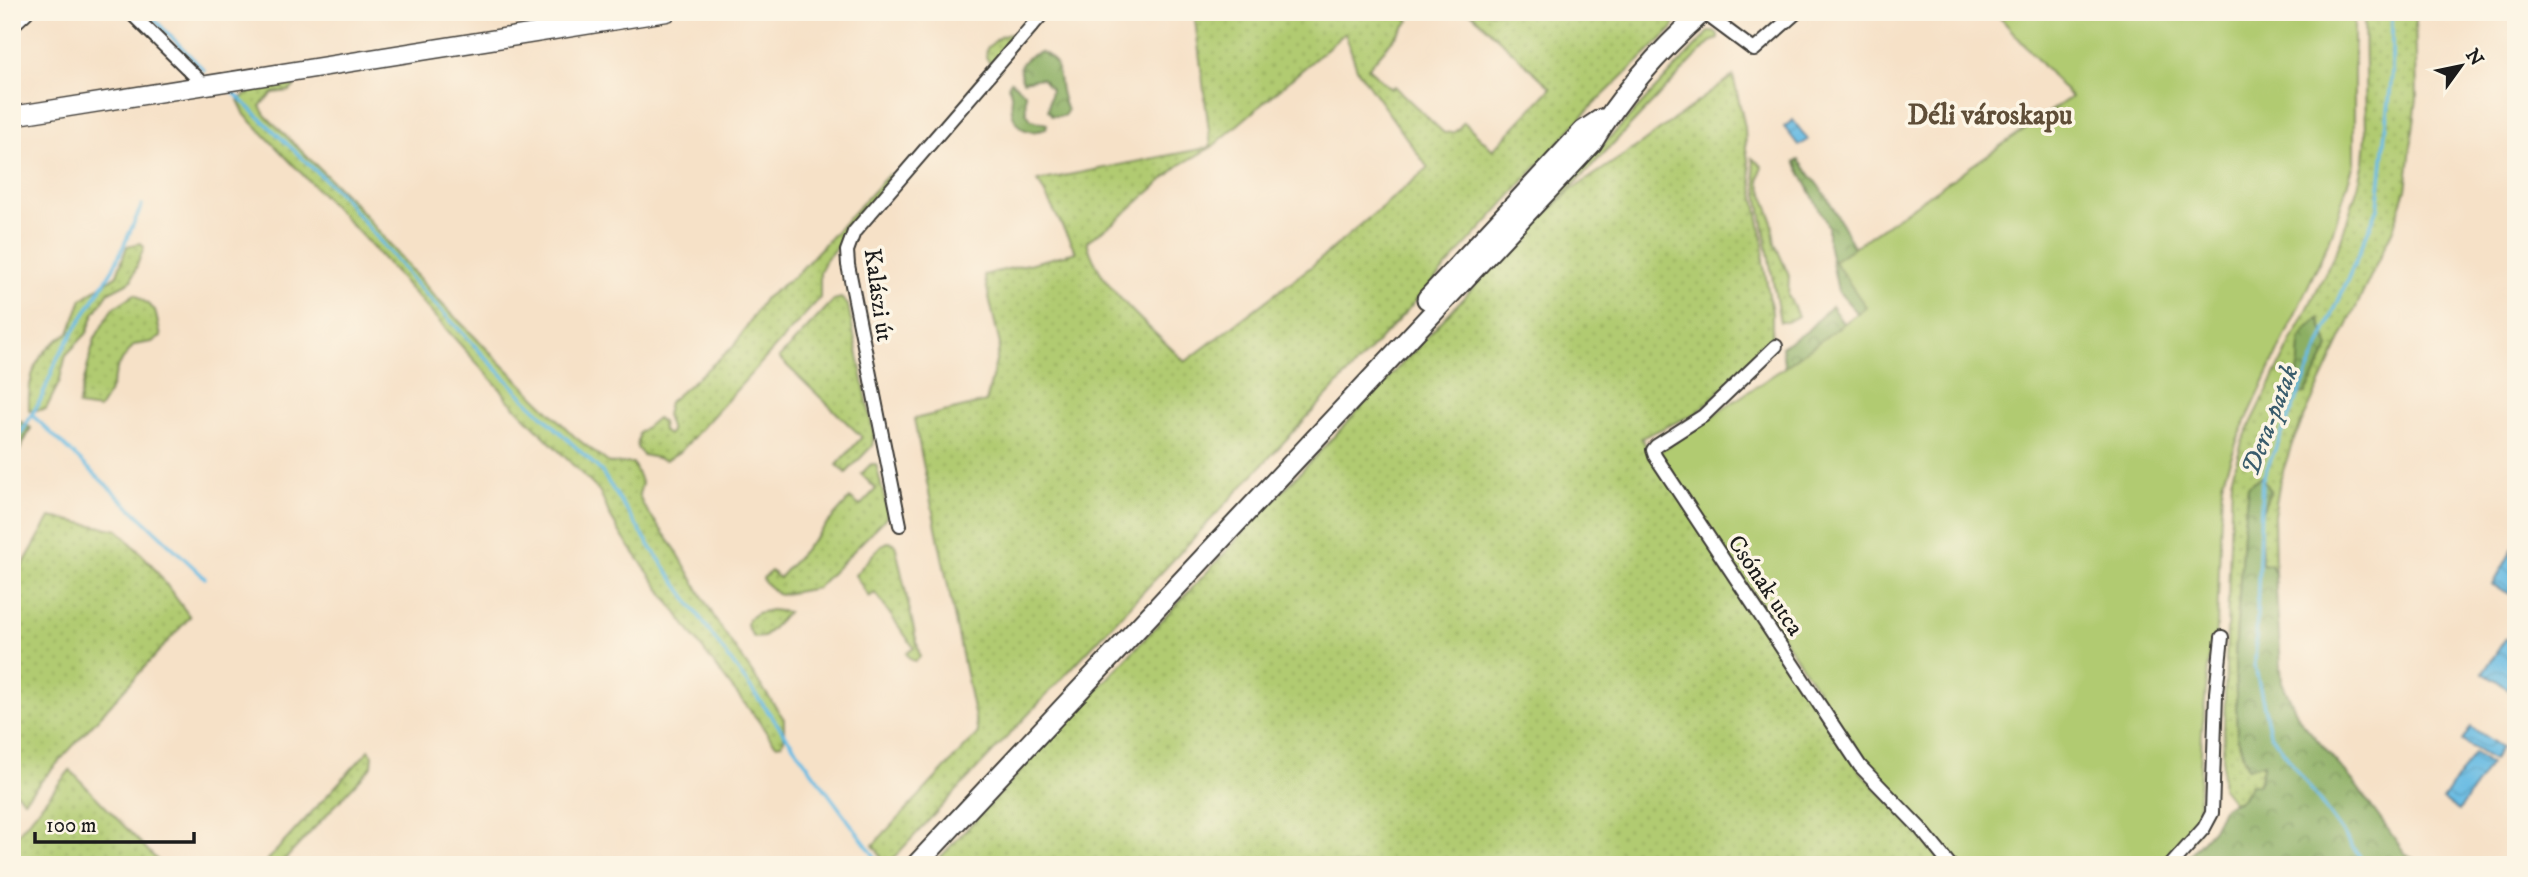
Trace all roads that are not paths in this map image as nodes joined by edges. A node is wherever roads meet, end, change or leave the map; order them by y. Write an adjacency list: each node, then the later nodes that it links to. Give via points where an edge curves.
1 (27, 12): 7 (street)
2 (130, 12): 8 (street)
3 (667, 12): 8 (main road)
4 (1044, 12): 12 (street, Kalászi út, via 849,241 848,265)
5 (1703, 12): 6 (street, via 1754,50); 9 (main road)
6 (1797, 12)
7 (12, 26)
8 (210, 84): 10 (main road)
9 (1610, 112): 14 (main road, via 1584,131); 15 (main road, via 1591,143)
10 (12, 116)
11 (1776, 346): 16 (street, Csónak utca, via 1718,404 1653,450 1860,766)
12 (900, 525)
13 (2222, 637): 17 (street, via 2212,813)
14 (900, 865)
15 (916, 865)
16 (1951, 865)
17 (2171, 865)

